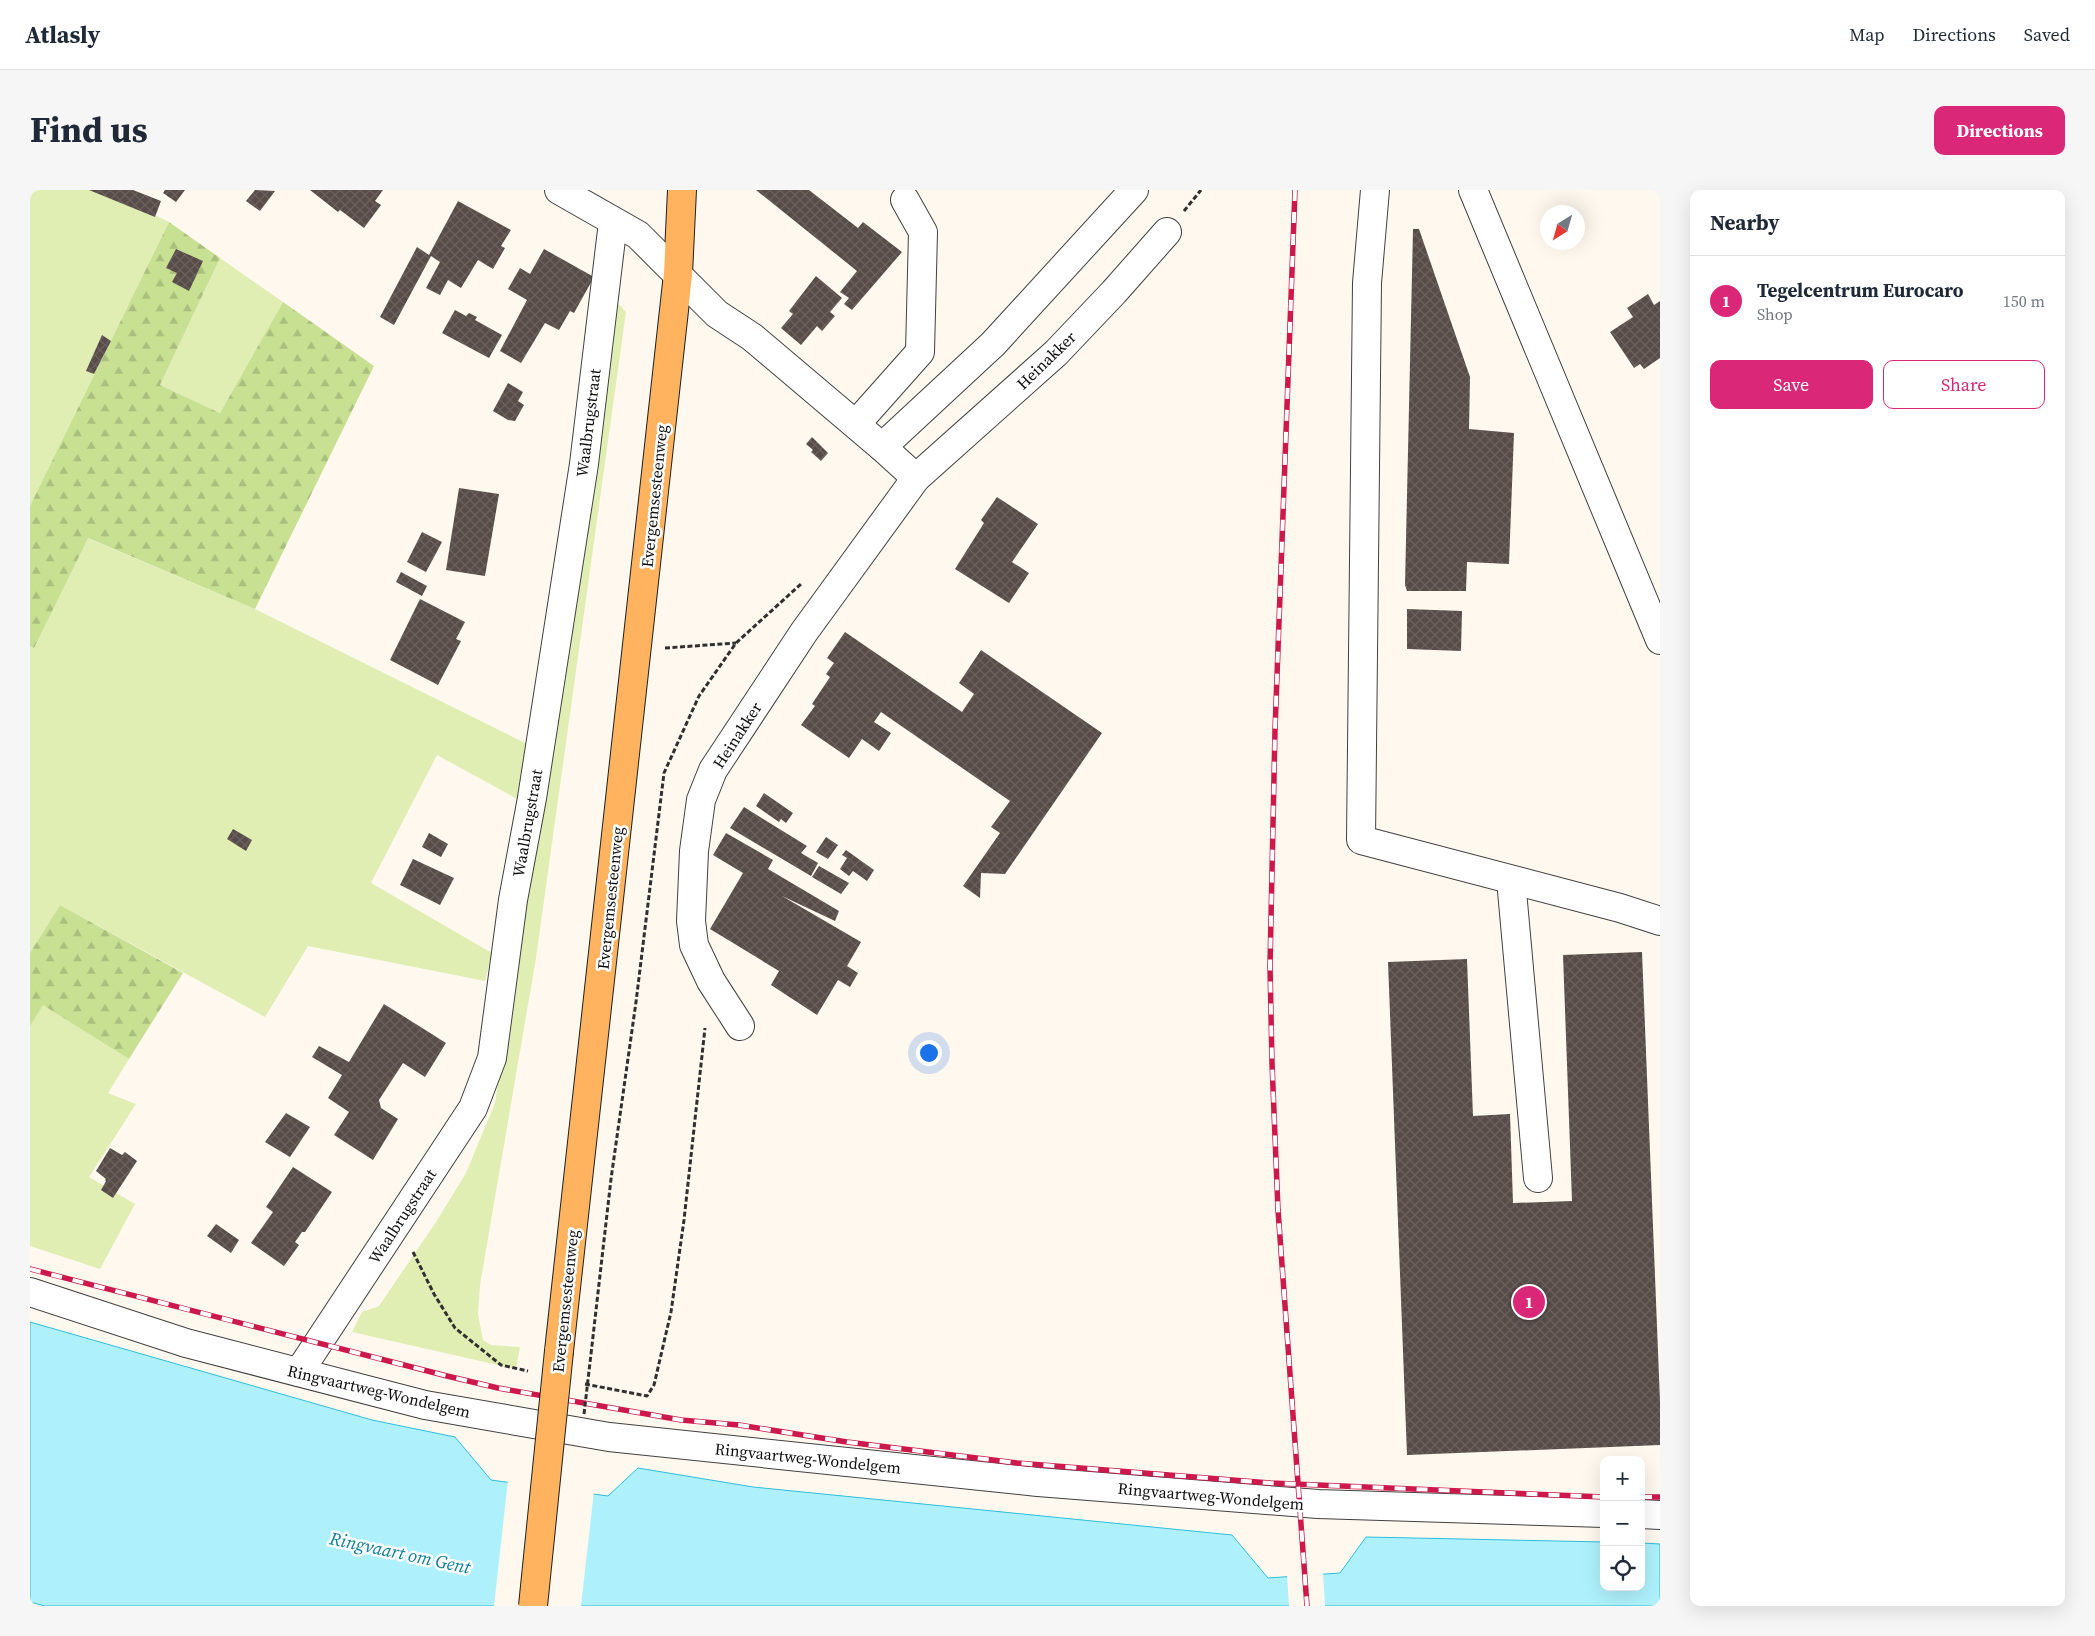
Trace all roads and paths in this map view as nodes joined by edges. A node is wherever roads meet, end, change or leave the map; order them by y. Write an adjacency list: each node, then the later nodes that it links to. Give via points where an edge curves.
1 (559, 190): 7 (street)
2 (682, 190): 9 (main road, Evergemsesteenweg)
3 (1134, 190): 11 (street, via 993,344)
4 (1374, 190): 16 (street, via 1367,283 1361,840)
5 (1473, 190): 13 (street)
6 (905, 200): 10 (street, via 923,232 920,352)
7 (613, 222): 9 (street, via 638,235); 21 (street, Waalbrugstraat, via 584,464 492,1058 473,1108)
8 (1167, 232): 12 (street, Heinakker, via 1056,353)
9 (678, 274): 10 (street, via 717,314 752,337); 15 (main road, Evergemsesteenweg)
10 (856, 424): 11 (street)
11 (882, 446): 12 (street)
12 (916, 478): 18 (street, Heinakker, via 804,632 713,770 700,809 694,851 691,921 694,945)
13 (1660, 640)
14 (736, 643): 15 (path)
15 (637, 650): 29 (main road, Evergemsesteenweg, bridge)
16 (1511, 880): 17 (street); 20 (street)
17 (1660, 921)
18 (711, 981): 19 (street, Heinakker); 25 (path, via 684,1220 671,1312 654,1385 647,1396)
19 (740, 1026)
20 (1538, 1178)
21 (399, 1221): 23 (street, Waalbrugstraat); 24 (path, via 434,1294 455,1328 501,1365)
22 (30, 1292): 23 (street, Ringvaartweg-Wondelgem, via 186,1343)
23 (299, 1372): 26 (street, Ringvaartweg-Wondelgem, via 425,1405 628,1439 1038,1482 1318,1504)
24 (529, 1372)
25 (584, 1384)
26 (1600, 1513)
27 (1645, 1514): 28 (street)
28 (1660, 1515)
29 (533, 1606)

